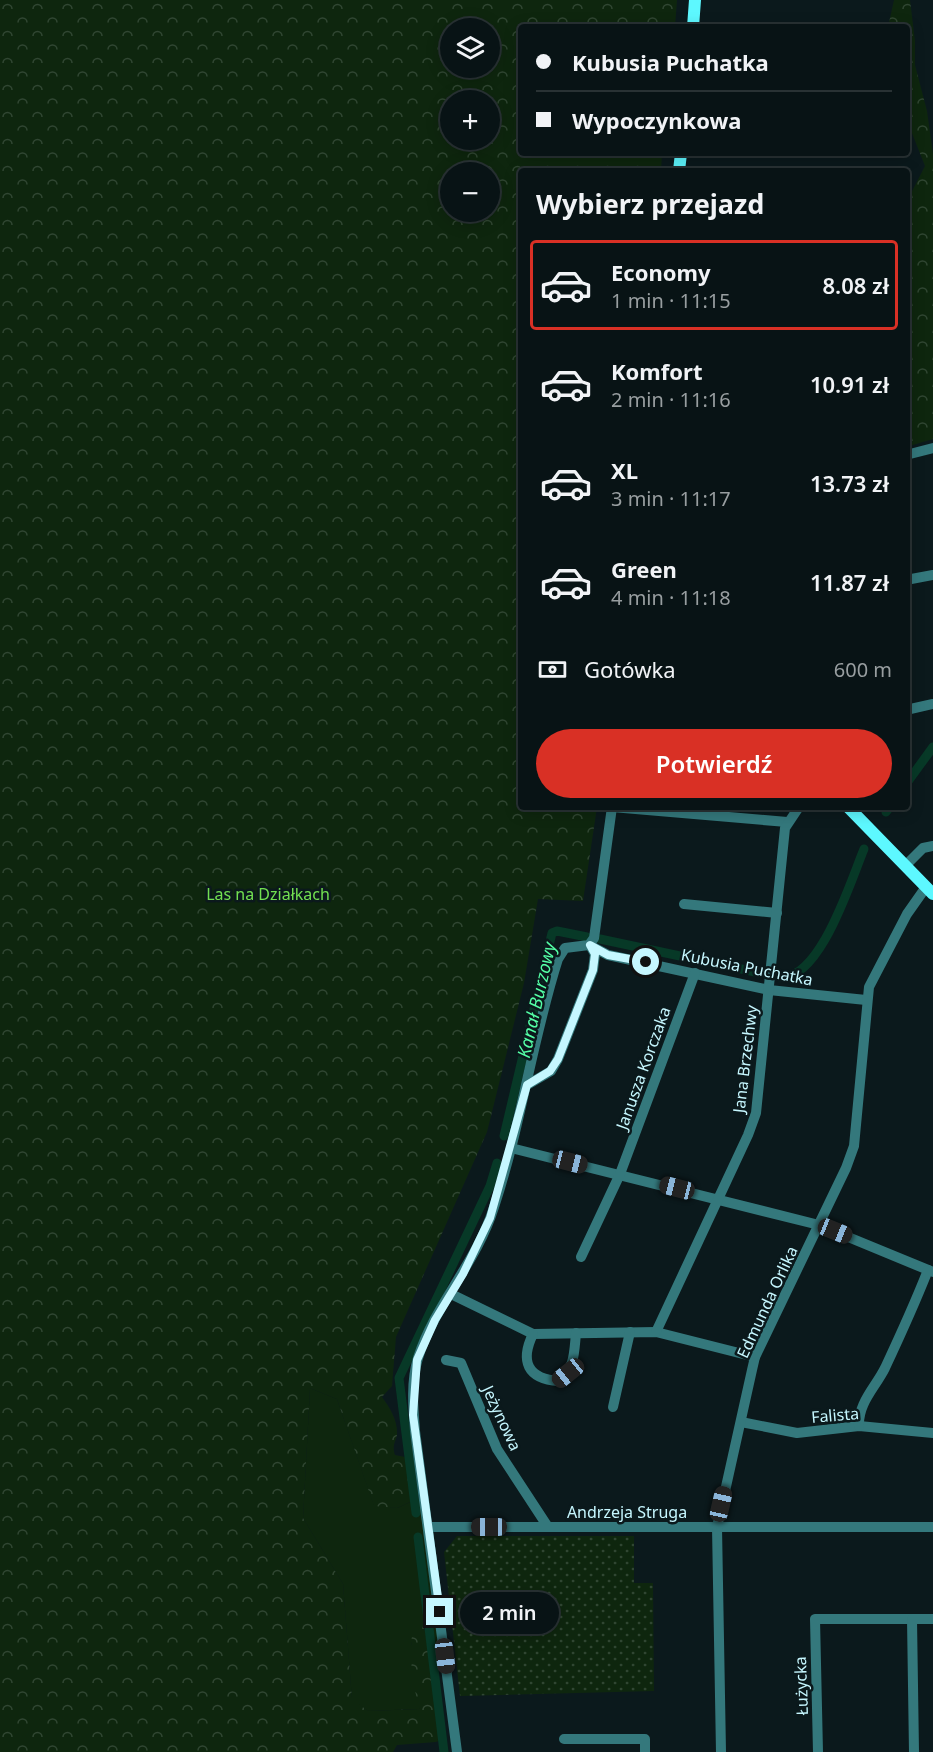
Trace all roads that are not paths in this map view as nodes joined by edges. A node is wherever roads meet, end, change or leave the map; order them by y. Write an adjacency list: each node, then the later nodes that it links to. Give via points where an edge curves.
1 (695, 0): 2 (street)
2 (693, 24)
3 (933, 448): 4 (street)
4 (910, 453)
5 (933, 574): 6 (street)
6 (910, 579)
7 (933, 704): 8 (street)
8 (910, 709)
9 (612, 810): 19 (street, via 596,931)
10 (647, 810): 13 (street)
11 (797, 810): 13 (street)
12 (851, 810): 15 (street)
13 (787, 822): 18 (street, Jana Brzechwy)
14 (933, 846): 15 (street, via 923,848)
15 (906, 865): 16 (street)
16 (930, 890): 22 (street, Edmunda Orlika, via 916,898 869,987)
17 (684, 904): 18 (street)
18 (777, 913): 21 (street, Jana Brzechwy)
19 (590, 945): 20 (street, Kubusia Puchatka, via 608,955); 23 (street, via 595,954 593,970 558,1059 550,1071); 23 (street, via 565,948 558,959)
20 (695, 973): 21 (street, Kubusia Puchatka); 25 (street, Janusza Korczaka)
21 (769, 990): 22 (street, Kubusia Puchatka); 26 (street, Jana Brzechwy, via 756,1113)
22 (866, 1000): 27 (street, Edmunda Orlika, via 854,1146)
23 (527, 1085): 24 (street)
24 (511, 1148): 25 (street); 30 (street, via 490,1218)
25 (620, 1174): 26 (street); 28 (street, Janusza Korczaka)
26 (718, 1198): 27 (street); 32 (street, Jana Brzechwy)
27 (819, 1225): 29 (street); 35 (street, Edmunda Orlika)
28 (581, 1257)
29 (931, 1271): 39 (street, via 883,1371 863,1403)
30 (451, 1294): 34 (street); 41 (street, via 435,1320 415,1372 413,1415)
31 (630, 1332): 32 (street); 33 (street); 37 (street)
32 (657, 1332): 35 (street)
33 (576, 1333): 34 (street); 34 (street, via 574,1362 559,1381 547,1381 533,1374 526,1360)
34 (533, 1334)
35 (755, 1357): 38 (street, Edmunda Orlika)
36 (446, 1360): 42 (street, Jeżynowa, via 461,1363 497,1449)
37 (613, 1407)
38 (741, 1422): 39 (street, Falista, via 797,1433); 43 (street, Edmunda Orlika)
39 (859, 1426): 40 (street, Falista)
40 (933, 1433)
41 (429, 1527): 42 (street, Andrzeja Struga); 48 (street)
42 (548, 1527): 43 (street, Andrzeja Struga)
43 (717, 1527): 44 (street, Andrzeja Struga); 50 (street, Edmunda Orlika)
44 (933, 1527)
45 (912, 1619): 46 (street); 51 (street, Łużycka, via 814,1619); 52 (street)
46 (933, 1619)
47 (564, 1739): 49 (street, via 645,1739)
48 (457, 1752)
49 (645, 1752)
50 (721, 1752)
51 (818, 1752)
52 (914, 1752)

